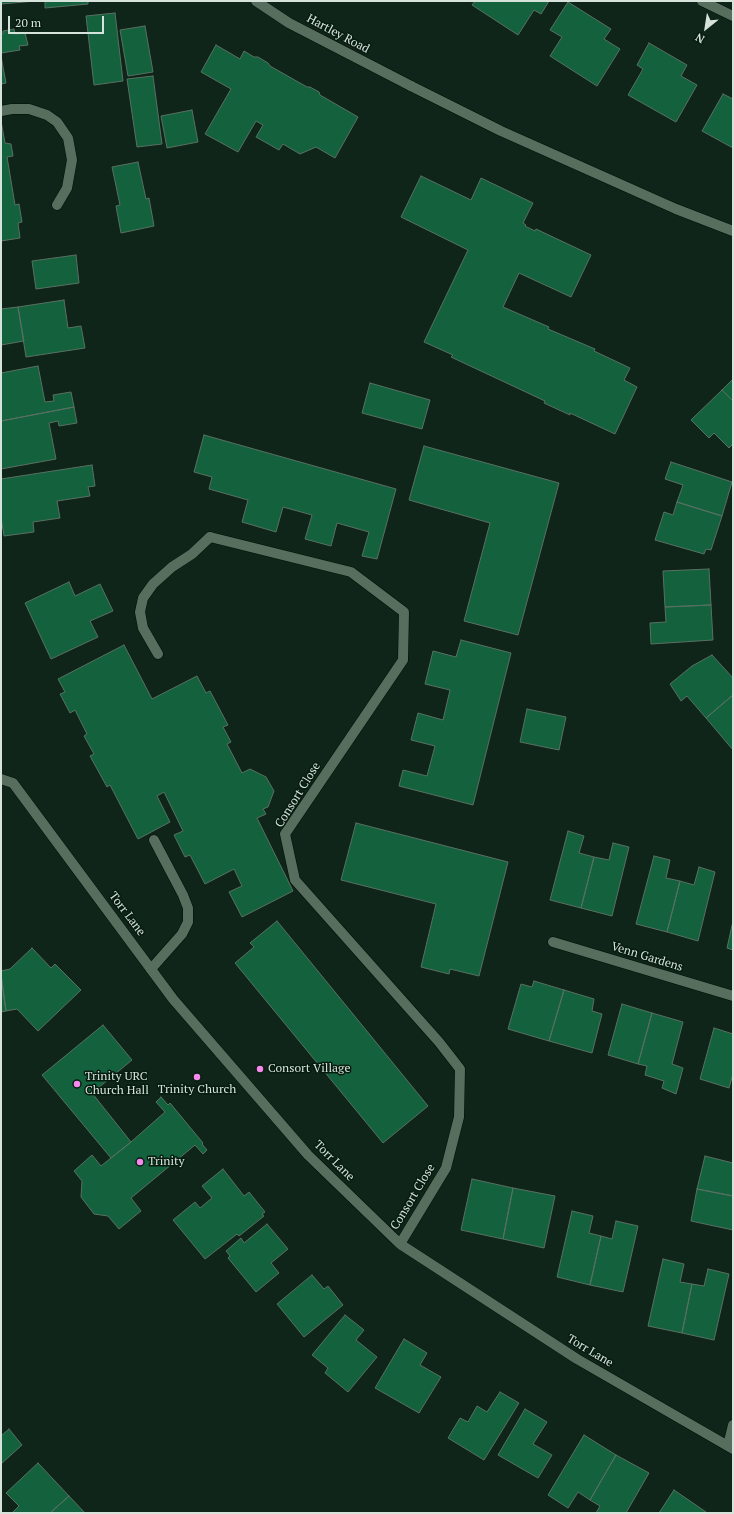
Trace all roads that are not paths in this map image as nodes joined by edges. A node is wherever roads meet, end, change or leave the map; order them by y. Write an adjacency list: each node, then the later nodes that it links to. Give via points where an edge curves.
1 (256, 1): 6 (street, Hartley Road, via 289,23 501,131 676,209)
2 (702, 1): 3 (street)
3 (733, 16)
4 (1, 111): 5 (street, via 29,109 47,114 57,122 68,138 72,160 67,188)
5 (57, 205)
6 (733, 231)
7 (158, 654): 13 (street, Consort Close, via 143,628 140,612 143,598 153,584 210,537 351,572 404,612 403,660 285,834 295,880 440,1042 460,1069 459,1118 446,1168)
8 (1, 779): 11 (street, Torr Lane, via 13,783)
9 (154, 840): 11 (street, via 183,895 188,908 188,922 182,934)
10 (553, 942): 12 (street, Venn Gardens)
11 (151, 969): 13 (street, Torr Lane, via 173,999 308,1155)
12 (733, 996)
13 (400, 1244): 15 (street, Torr Lane, via 577,1359)
14 (733, 1425): 15 (street)
15 (731, 1448)

